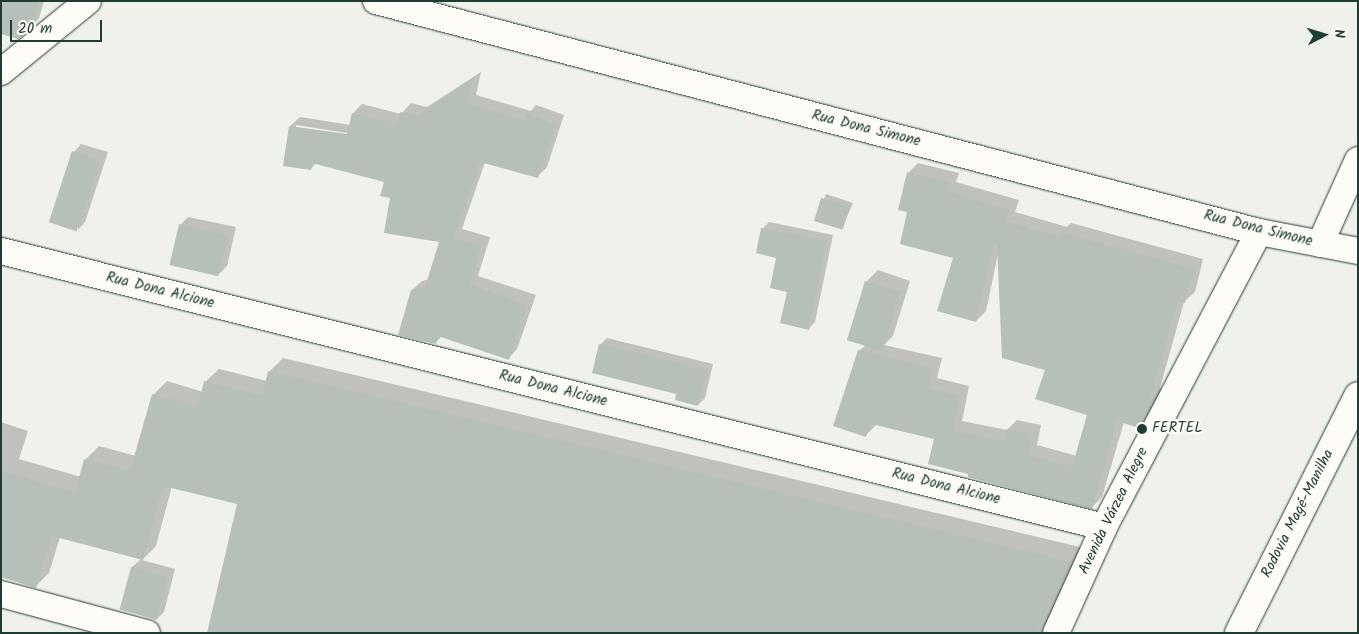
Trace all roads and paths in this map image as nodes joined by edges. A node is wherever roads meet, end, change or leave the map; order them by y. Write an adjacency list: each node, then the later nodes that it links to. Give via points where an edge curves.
1 (88, 1): 3 (street)
2 (376, 1): 5 (street, Rua Dona Simone)
3 (1, 72)
4 (1358, 160): 6 (street)
5 (1259, 232): 6 (street, Rua Dona Simone); 10 (street, Avenida Várzea Alegre)
6 (1320, 244): 8 (street, Rua Dona Simone)
7 (1, 251): 10 (street, Rua Dona Alcione)
8 (1358, 251)
9 (1358, 396): 14 (highway, Rodovia Magé-Manilha)
10 (1104, 527): 13 (street, Avenida Várzea Alegre)
11 (1, 594): 12 (street)
12 (146, 633)
13 (1056, 633)
14 (1239, 633)

